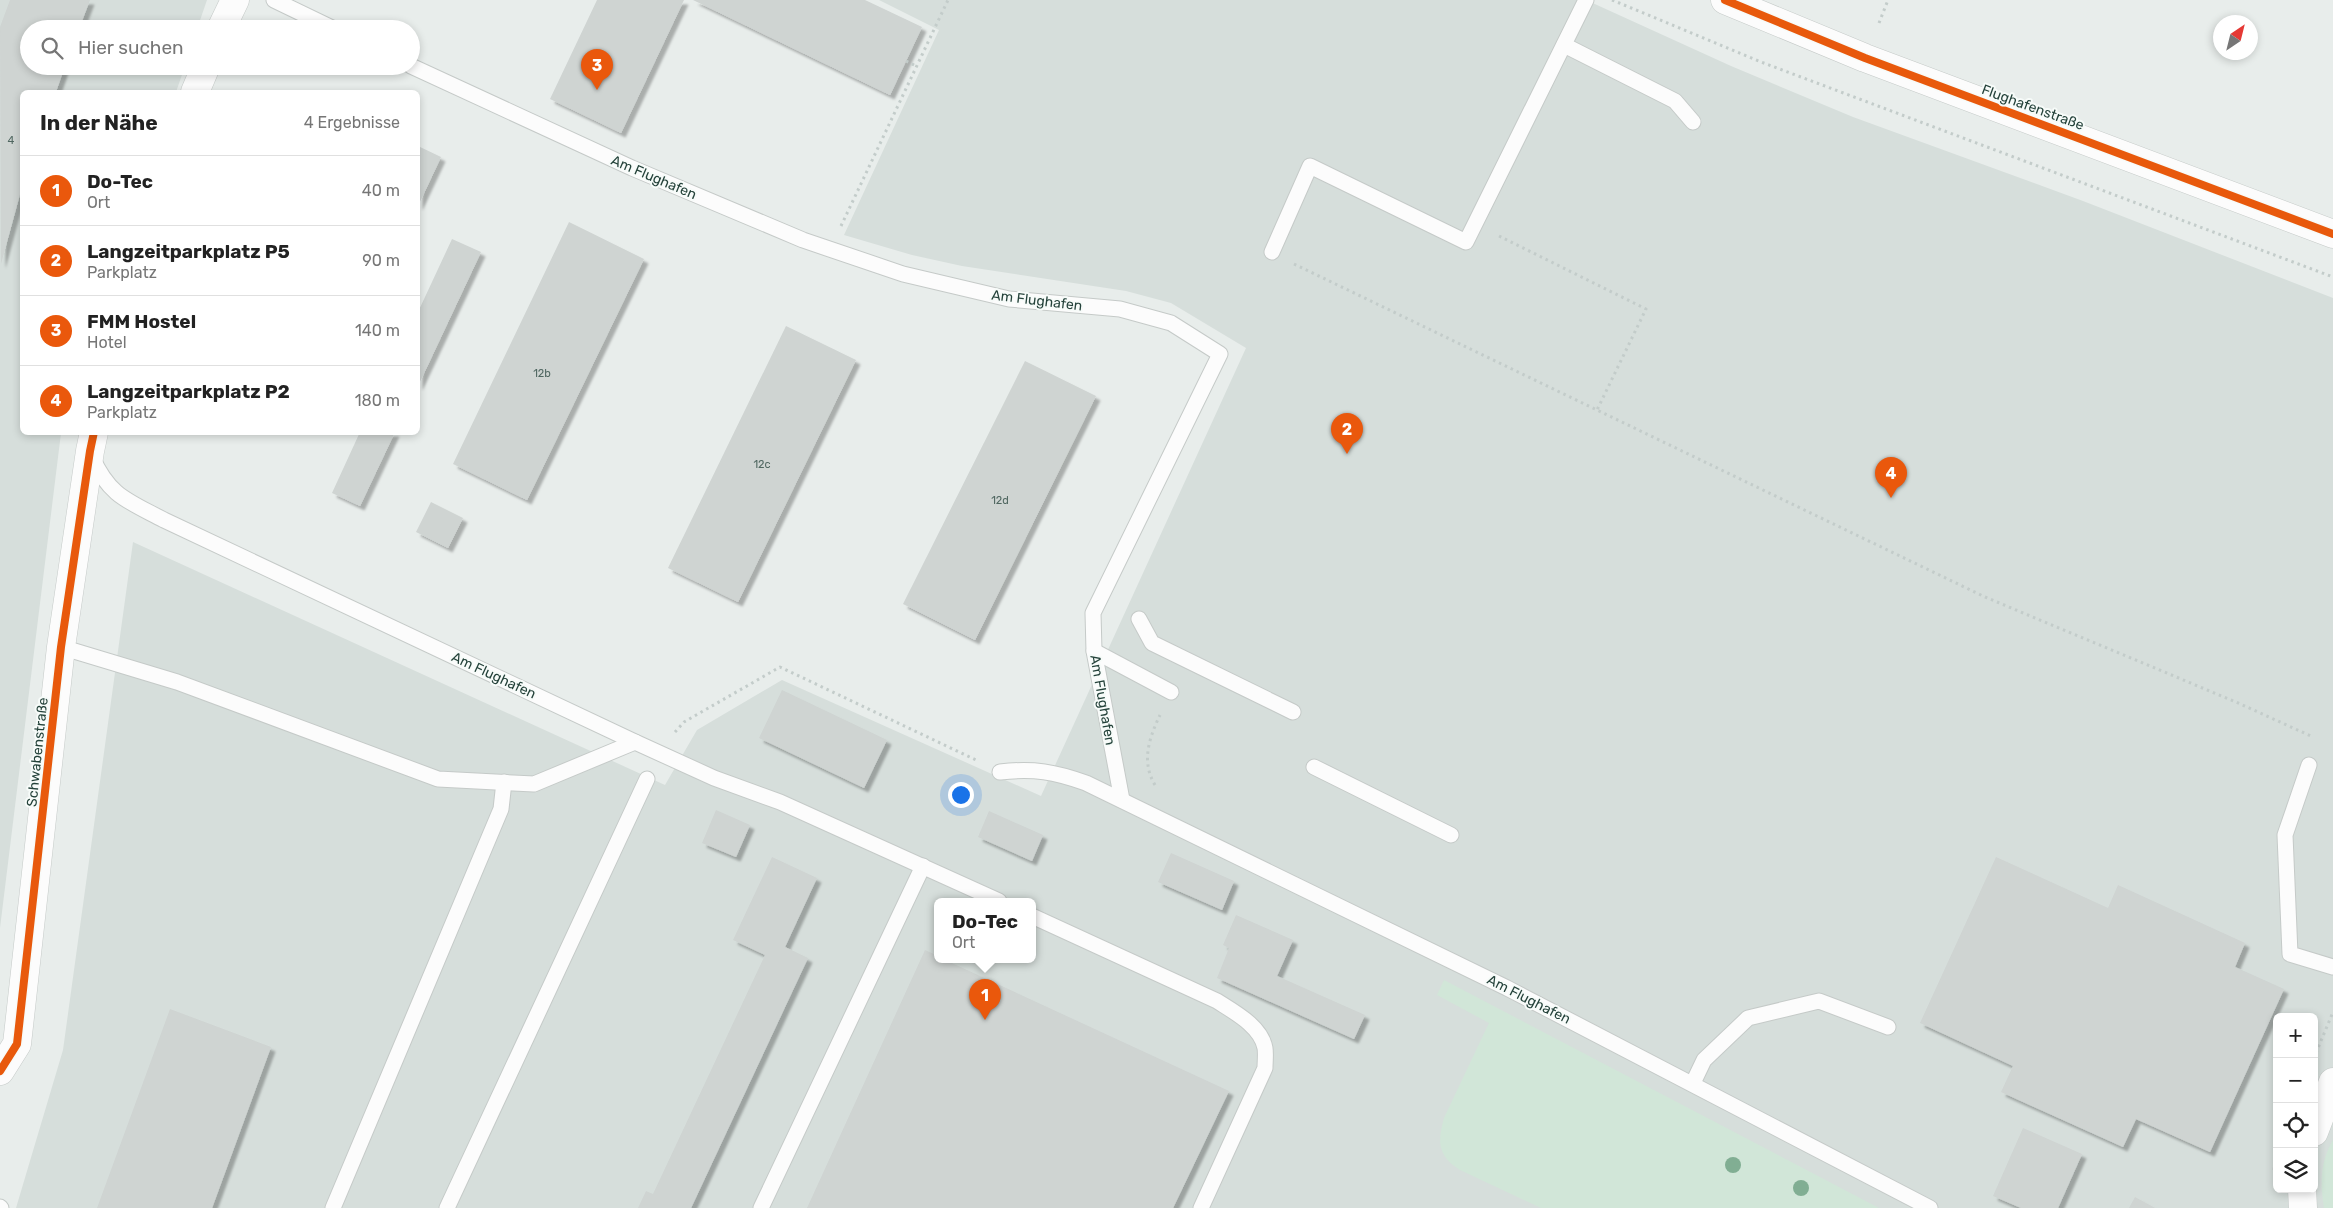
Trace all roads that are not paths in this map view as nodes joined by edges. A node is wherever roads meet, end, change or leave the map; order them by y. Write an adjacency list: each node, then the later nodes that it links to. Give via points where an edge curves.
1 (235, 0): 5 (street)
2 (274, 0): 6 (lane)
3 (1586, 0): 7 (lane)
4 (1726, 0): 12 (street, Flughafenstraße, via 1865,58)
5 (225, 20)
6 (315, 20)
7 (1564, 45): 11 (lane, via 1675,101); 13 (lane, via 1466,242 1310,166)
8 (420, 70): 17 (lane, Am Flughafen, via 632,168 830,249 903,274 1009,299 1120,309 1171,323 1220,354 1093,613)
9 (202, 75): 10 (street)
10 (196, 90)
11 (1693, 122)
12 (2333, 234)
13 (1272, 252)
14 (92, 442): 16 (street, Schwabenstraße); 20 (lane, Am Flughafen, via 100,475 112,491 139,507)
15 (1139, 620): 19 (lane, via 1152,643)
16 (61, 647): 25 (lane, via 177,682 438,779); 33 (street, Schwabenstraße, via 17,1044)
17 (1094, 651): 18 (lane); 26 (lane, Am Flughafen)
18 (1171, 692)
19 (1293, 712)
20 (635, 742): 25 (lane, via 534,784); 28 (lane, Am Flughafen)
21 (2309, 765): 31 (lane, via 2285,835 2290,954)
22 (1314, 767): 27 (lane)
23 (1000, 772): 26 (lane, Am Flughafen, via 1026,769 1055,772)
24 (647, 779): 39 (lane)
25 (504, 782): 38 (lane, via 501,809)
26 (1122, 800): 35 (lane, Am Flughafen, via 1508,988)
27 (1451, 835)
28 (923, 866): 29 (lane, Am Flughafen); 40 (lane)
29 (992, 898)
30 (1036, 918): 41 (lane, via 1217,1001 1242,1017 1265,1047 1265,1068)
31 (2333, 967)
32 (1888, 1027): 35 (lane, via 1819,1001 1748,1018 1704,1060)
33 (0, 1072)
34 (2333, 1082): 36 (street)
35 (1694, 1083): 42 (lane, Am Flughafen)
36 (2318, 1121)
37 (2302, 1193): 43 (street)
38 (333, 1208)
39 (447, 1208)
40 (761, 1208)
41 (1201, 1208)
42 (1930, 1208)
43 (2303, 1208)

